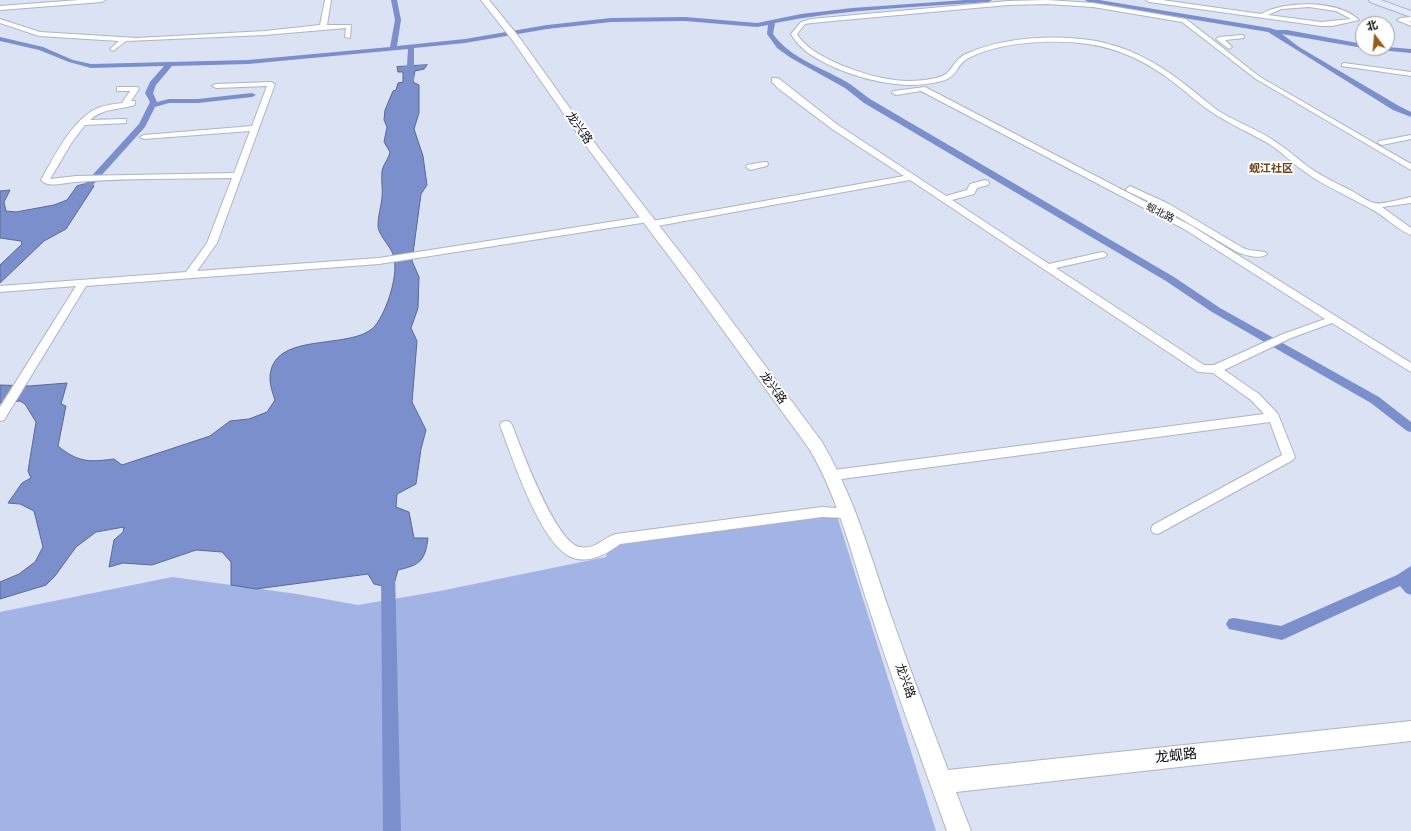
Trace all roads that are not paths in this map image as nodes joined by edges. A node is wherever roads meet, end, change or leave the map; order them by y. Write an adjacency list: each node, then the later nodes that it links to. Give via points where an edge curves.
1 (29, 0): 7 (street)
2 (102, 0): 7 (street)
3 (328, 0): 14 (street)
4 (485, 0): 44 (street, 龙兴路)
5 (1149, 0): 10 (street)
6 (1373, 0): 9 (main road)
7 (21, 7): 8 (street)
8 (0, 8)
9 (1411, 14)
10 (1261, 16): 10 (street, via 1332,24 1356,20 1340,10 1325,7 1278,7)
11 (1411, 19): 13 (street, via 1400,20)
12 (0, 21): 17 (street, via 40,34)
13 (1411, 24)
14 (323, 27): 15 (street, via 349,26); 17 (street, via 158,40)
15 (348, 37)
16 (1242, 37): 33 (street, via 1219,39 1273,83)
17 (124, 40): 18 (street)
18 (113, 49)
19 (1344, 65): 20 (street)
20 (1411, 74)
21 (775, 80): 39 (street, via 835,127)
22 (923, 83): 37 (street, via 894,82 852,72 808,50 794,34 803,23 811,21 1016,2 1093,5 1178,19 1192,25 1258,78); 43 (street, via 948,77 954,74 959,62 964,58 999,46 1068,40 1090,42 1116,49 1145,60 1216,112 1271,142 1301,166 1331,184); 46 (street, via 1166,206 1240,250)
23 (216, 86): 30 (street, via 271,84)
24 (120, 89): 27 (street, via 135,89)
25 (896, 93): 52 (street, 蚬北路, via 922,90 1187,227)
26 (132, 103): 27 (street)
27 (124, 106): 29 (street, via 100,109)
28 (123, 121): 29 (street)
29 (83, 123): 38 (street, via 77,128 45,180 49,182 98,178)
30 (255, 128): 31 (street); 38 (street)
31 (144, 137)
32 (1411, 137): 33 (street)
33 (1382, 143): 34 (street)
34 (1411, 160)
35 (764, 164): 36 (street)
36 (750, 167)
37 (1411, 167)
38 (238, 175): 49 (street, via 212,243)
39 (912, 177): 41 (street); 44 (street)
40 (985, 183): 41 (street, via 973,186 971,192)
41 (946, 199): 48 (street)
42 (1411, 200): 43 (street)
43 (1374, 206): 45 (street)
44 (650, 222): 49 (street, via 382,260); 58 (street, 龙兴路, via 816,446)
45 (1411, 232)
46 (1262, 254)
47 (1102, 255): 48 (street)
48 (1048, 267): 54 (street, via 1202,369)
49 (190, 274): 50 (street)
50 (83, 283): 51 (street); 55 (street)
51 (3, 289)
52 (1334, 319): 53 (street, 蚬北路); 54 (street, via 1286,336)
53 (1411, 368)
54 (1216, 369): 56 (street, via 1255,397)
55 (3, 412)
56 (1274, 417): 58 (street); 60 (street, via 1289,456)
57 (506, 424): 59 (street, via 545,517 563,543 574,552 593,554 616,539 822,512)
58 (834, 475): 59 (street, 龙兴路)
59 (848, 513): 62 (street, 龙兴路)
60 (1158, 529)
61 (1411, 731): 62 (street, 龙蚬路)
62 (941, 782): 63 (street, 龙兴路)
63 (959, 831)

